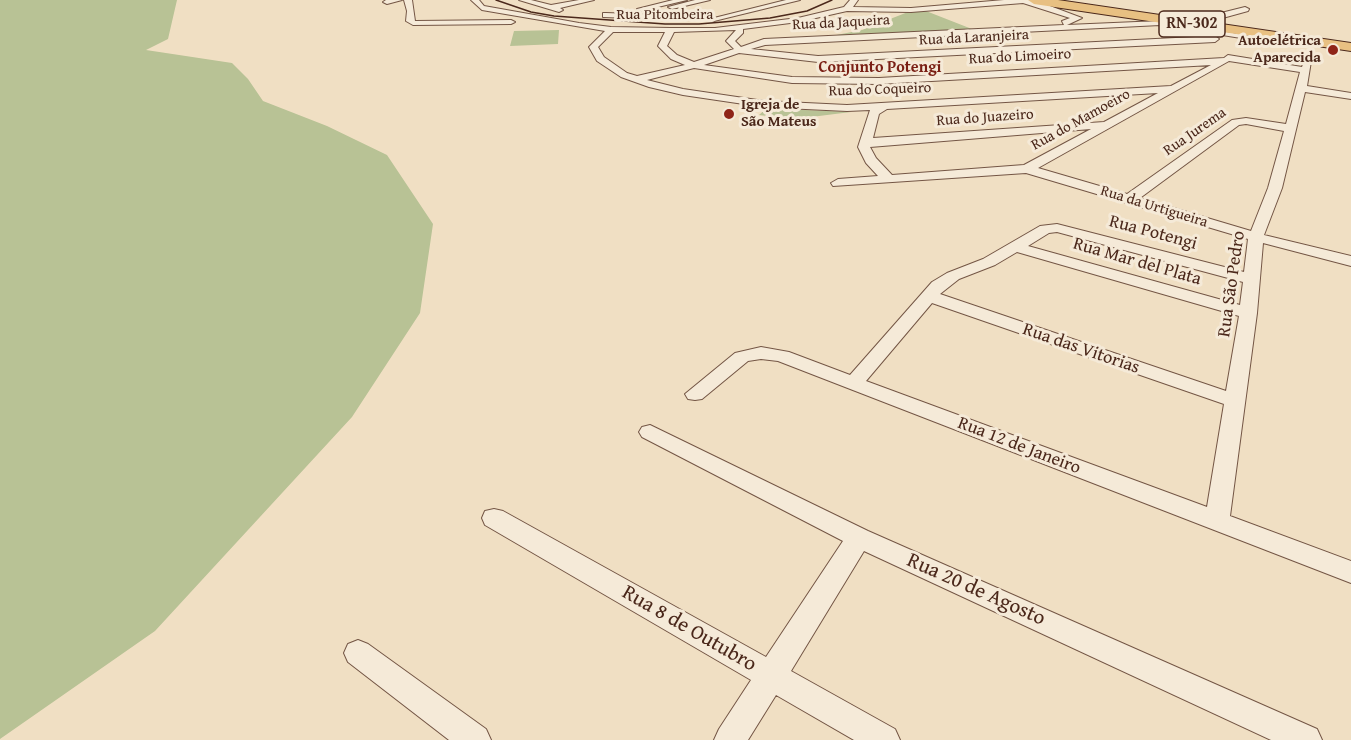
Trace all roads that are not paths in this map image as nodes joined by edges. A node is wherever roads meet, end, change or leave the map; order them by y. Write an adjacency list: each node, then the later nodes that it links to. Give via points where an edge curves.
1 (398, 0): 12 (street)
2 (408, 0): 30 (street, via 410,21)
3 (475, 0): 14 (street)
4 (523, 0): 15 (street)
5 (590, 0): 15 (street)
6 (683, 0): 24 (street)
7 (706, 0): 25 (street)
8 (796, 0): 25 (street, via 705,19)
9 (854, 0): 16 (street)
10 (1029, 0): 13 (street); 21 (main road, RN-302); 36 (street, via 1078,18)
11 (1055, 0): 27 (main road, RN-302)
12 (387, 2)
13 (976, 5): 17 (street); 20 (street)
14 (482, 8): 30 (street); 31 (street, Rua Pitombeira)
15 (549, 8): 22 (street)
16 (847, 9): 19 (street, Rua Pitombeira); 38 (street, Rua Pitombeira)
17 (926, 9): 19 (street); 26 (street)
18 (1245, 9): 34 (street, via 1216,17)
19 (911, 10): 28 (street)
20 (996, 11)
21 (1107, 11): 27 (main road); 34 (main road, RN-302)
22 (579, 13)
23 (600, 15): 24 (street)
24 (611, 16): 25 (street)
25 (634, 16)
26 (946, 16)
27 (1167, 17): 34 (main road, RN-302)
28 (888, 20)
29 (1026, 21): 36 (street)
30 (474, 22): 31 (street)
31 (561, 22): 35 (street, Rua Pitombeira)
32 (966, 24): 39 (street)
33 (868, 26): 41 (street)
34 (1216, 26): 40 (main road, RN-302); 43 (main road, RN-302)
35 (611, 28): 37 (street, Rua Pitombeira); 50 (street, Rua do Coqueiro, via 597,40 595,53 614,70)
36 (1050, 28): 39 (street, Rua da Jaqueira); 40 (street, Rua da Jaqueira, via 1163,23); 44 (street)
37 (671, 30): 38 (street, Rua Pitombeira); 48 (street, Rua do Limoeiro, via 663,42 665,51)
38 (737, 30): 42 (street); 45 (street, via 730,41)
39 (987, 31): 41 (street, Rua da Jaqueira)
40 (1241, 35): 43 (main road, RN-302); 44 (street, Rua da Laranjeira); 46 (street)
41 (802, 40): 42 (street, Rua da Jaqueira)
42 (764, 42): 45 (street, Rua da Jaqueira)
43 (1351, 46)
44 (1010, 50): 45 (street, Rua da Laranjeira, via 818,59); 49 (street)
45 (741, 51): 48 (street, Rua da Jaqueira)
46 (1226, 59): 47 (street, Rua do Limoeiro); 49 (street, Rua do Limoeiro); 52 (street, Rua do Mamoeiro)
47 (1306, 63): 51 (street, Rua São Pedro)
48 (694, 65): 49 (street, Rua do Limoeiro, via 766,78 818,81); 50 (street, Rua da Jaqueira)
49 (950, 76): 54 (street)
50 (636, 80): 54 (street, Rua do Coqueiro, via 715,98 764,104)
51 (1300, 88): 53 (street); 56 (street, Rua São Pedro)
52 (1173, 89): 54 (street, Rua do Coqueiro); 55 (street, Rua do Mamoeiro)
53 (1351, 96)
54 (883, 106): 57 (street, via 874,112)
55 (1108, 125): 57 (street, Rua do Juazeiro); 58 (street, Rua do Mamoeiro)
56 (1289, 128): 61 (street, Rua Jurema, via 1236,122); 62 (street, Rua São Pedro, via 1275,188)
57 (865, 142): 59 (street, via 870,160)
58 (1027, 169): 59 (street, Rua do Mamoeiro); 61 (street, Rua da Urtigueira)
59 (888, 179): 60 (street, Rua do Mamoeiro)
60 (838, 183)
61 (1130, 199): 62 (street, Rua da Urtigueira)
62 (1256, 237): 64 (street, Rua da Urtigueira); 65 (street, Rua São Pedro)
63 (1016, 248): 65 (street, Rua Potengi, via 1045,229 1065,230); 66 (street, via 953,276); 67 (street, Rua Mar del Plata)
64 (1351, 261)
65 (1251, 279): 67 (street, Rua São Pedro)
66 (928, 297): 68 (street); 70 (street, Rua das Vitorias)
67 (1248, 313): 70 (street, Rua São Pedro)
68 (854, 383): 69 (street, Rua 12 de Janeiro, via 761,352 742,357); 73 (street, Rua 12 de Janeiro)
69 (694, 394)
70 (1235, 401): 73 (street, Rua São Pedro)
71 (650, 432): 74 (street, Rua 20 de Agosto)
72 (494, 518): 77 (street, Rua 8 de Outubro)
73 (1217, 522): 75 (street, Rua 12 de Janeiro)
74 (859, 538): 77 (street); 81 (street, Rua 20 de Agosto)
75 (1351, 572)
76 (358, 652): 78 (street)
77 (770, 675): 79 (street); 80 (street, Rua 8 de Outubro)
78 (475, 740)
79 (730, 740)
80 (884, 740)
81 (1305, 740)

